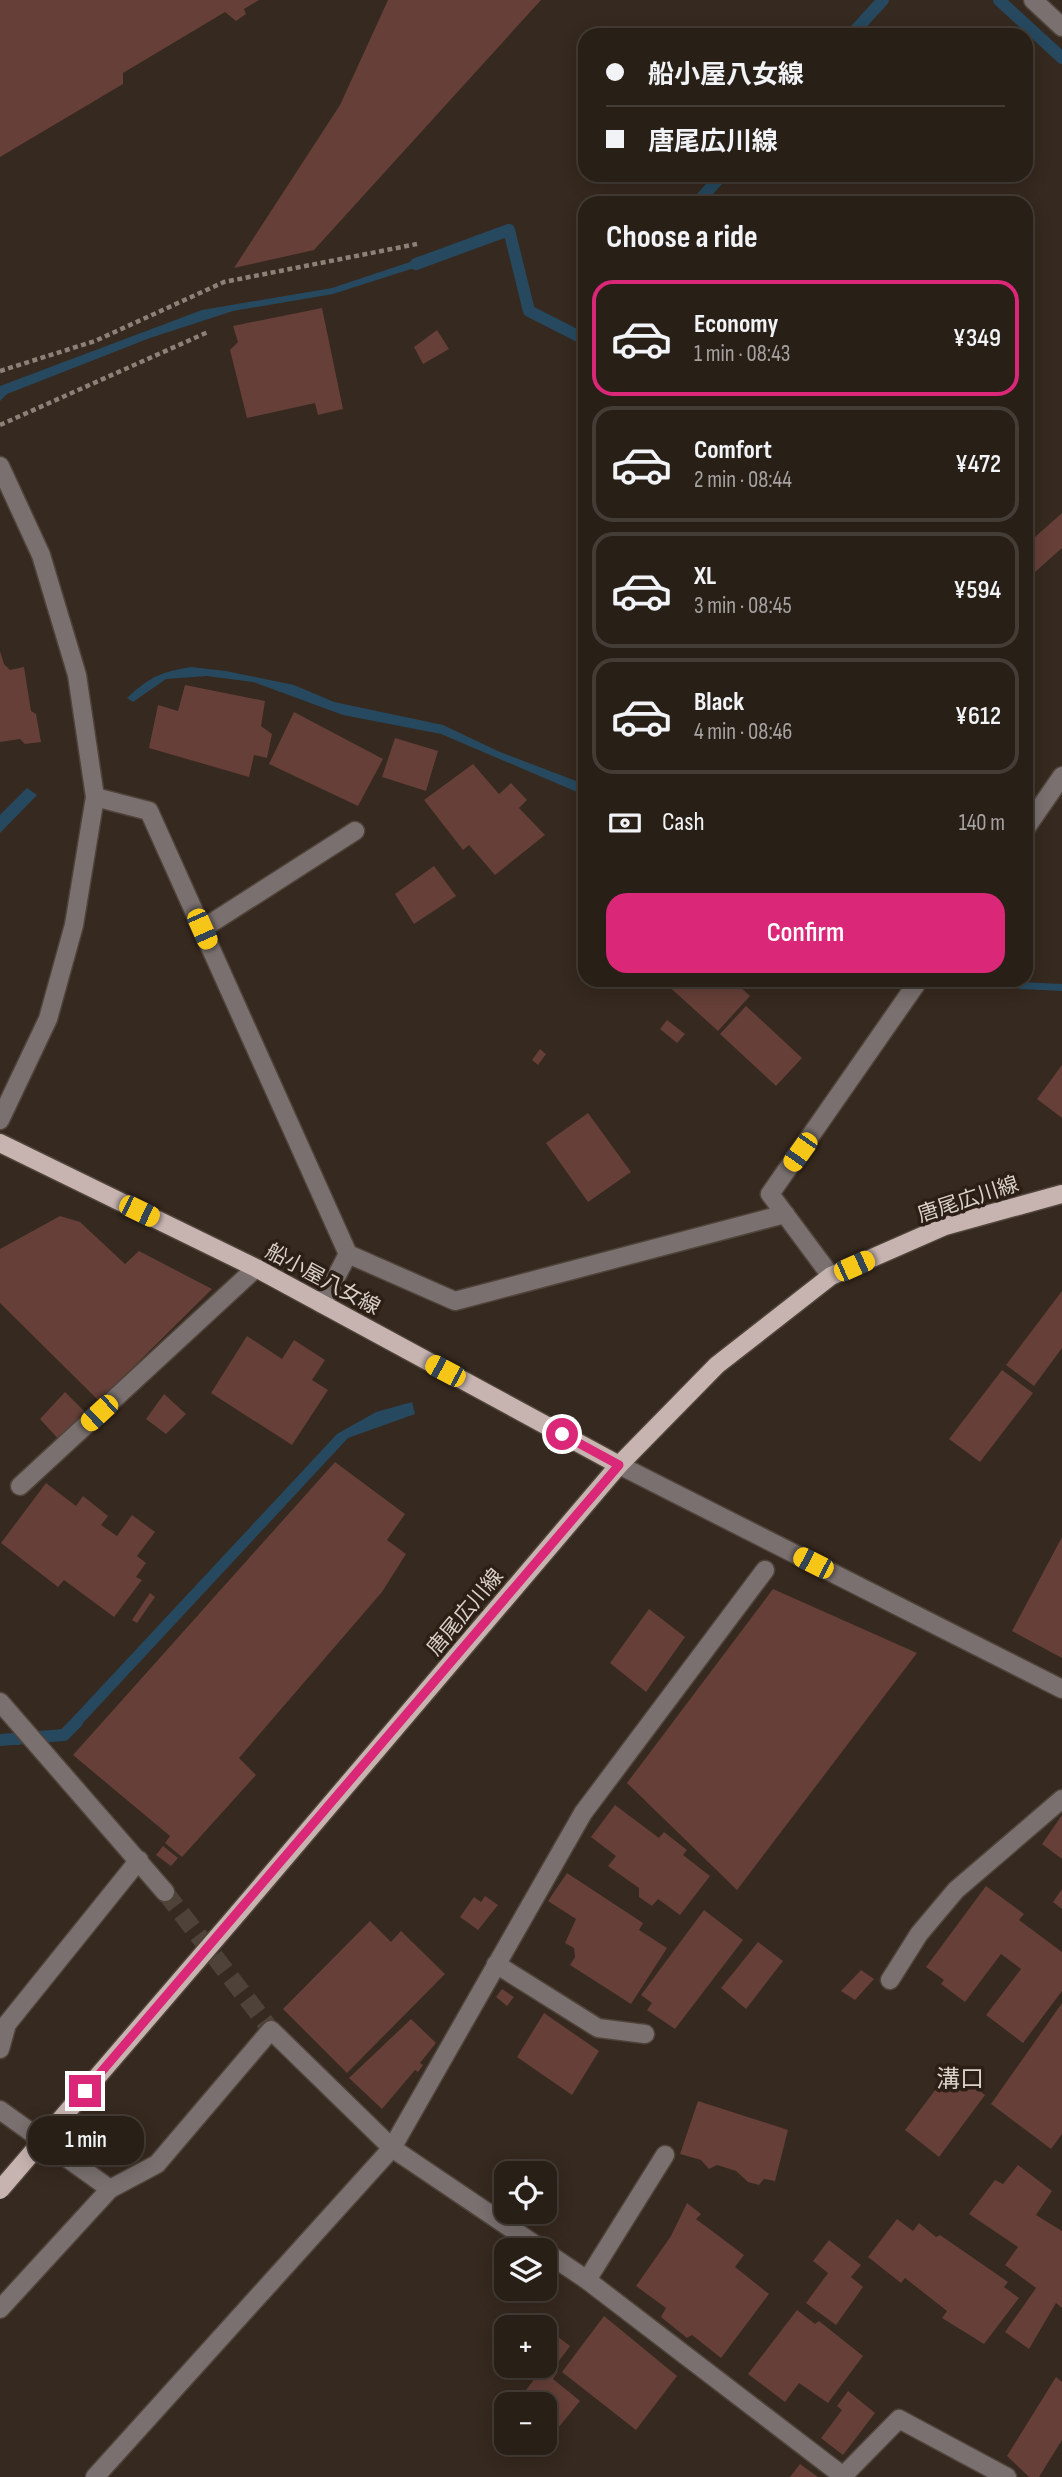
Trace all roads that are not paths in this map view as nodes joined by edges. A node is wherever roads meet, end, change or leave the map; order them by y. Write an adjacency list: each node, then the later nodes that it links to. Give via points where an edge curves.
1 (1032, 0): 2 (street)
2 (1062, 27)
3 (0, 466): 5 (street, via 41,555 73,662)
4 (1062, 776): 6 (street)
5 (95, 797): 8 (street, via 149,811); 10 (street, via 74,925 48,1019)
6 (1033, 818)
7 (355, 831): 8 (street)
8 (202, 929): 14 (street)
9 (914, 987): 13 (street, via 770,1195)
10 (0, 1120)
11 (0, 1143): 15 (main road, 船小屋八女線)
12 (1062, 1194): 16 (main road, 唐尾広川線, via 945,1226)
13 (785, 1214): 14 (street, via 455,1301); 16 (street)
14 (348, 1254): 17 (street)
15 (256, 1268): 17 (main road, 船小屋八女線); 19 (street)
16 (831, 1276): 18 (main road, 唐尾広川線, via 717,1365)
17 (322, 1304): 18 (main road, 船小屋八女線)
18 (619, 1465): 21 (street); 34 (main road, 唐尾広川線, bridge)
19 (20, 1486)
20 (765, 1570): 26 (street, via 583,1813)
21 (1062, 1689)
22 (0, 1702): 24 (street)
23 (1062, 1799): 27 (street, via 956,1890 919,1934)
24 (139, 1860): 25 (street); 29 (street, via 7,2024)
25 (165, 1892)
26 (496, 1964): 28 (street, via 598,2028); 31 (street)
27 (890, 1980)
28 (645, 2034)
29 (0, 2049)
30 (0, 2110): 33 (street)
31 (392, 2148): 33 (street, via 271,2030 157,2164); 35 (street); 40 (street)
32 (665, 2155): 37 (street)
33 (110, 2189): 38 (street)
34 (0, 2190)
35 (525, 2238)
36 (557, 2260): 37 (street)
37 (587, 2280): 39 (street)
38 (0, 2309)
39 (843, 2476): 41 (street, via 899,2419)
40 (94, 2477)
41 (1007, 2477)

